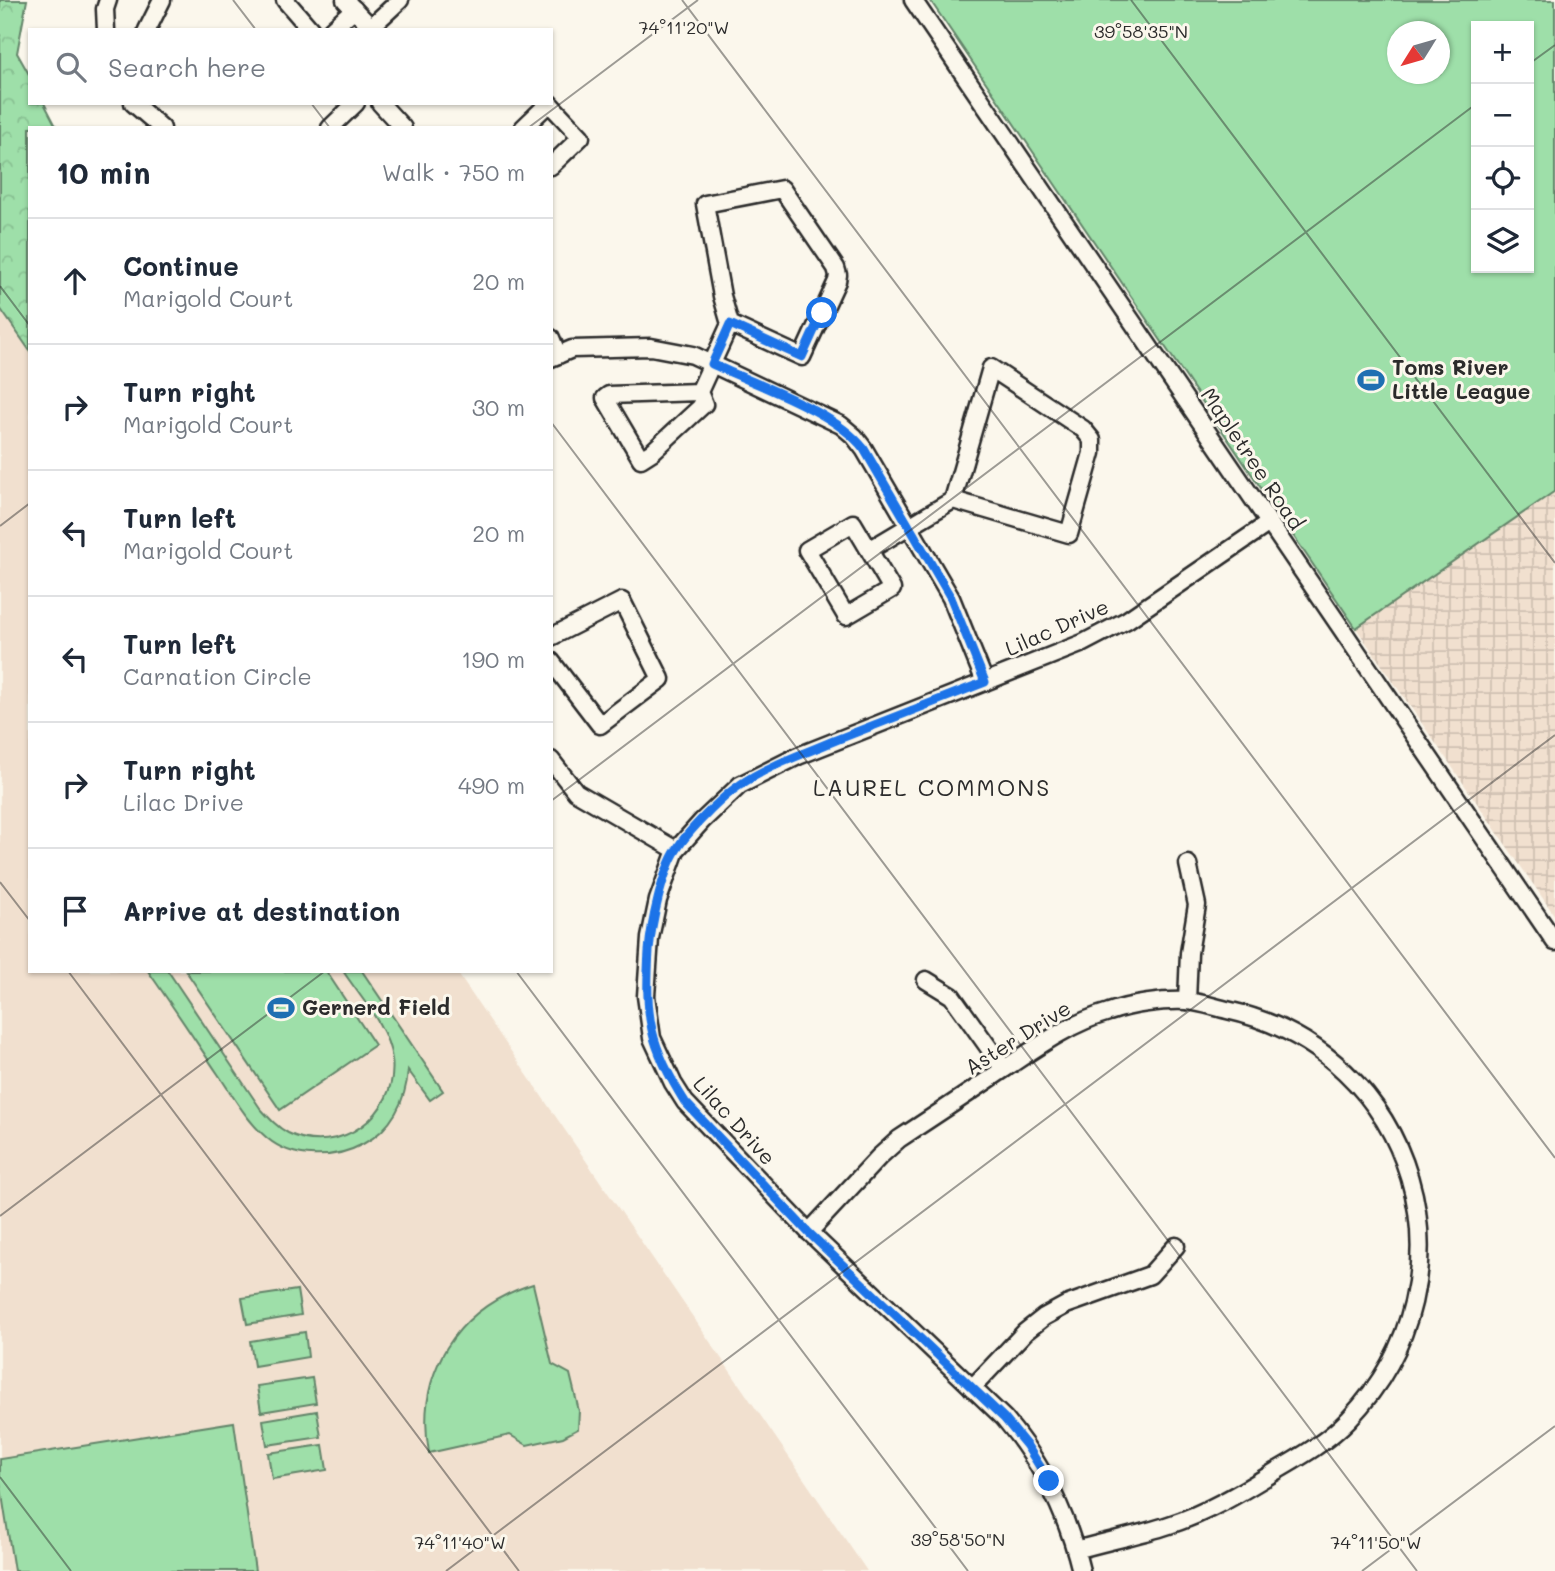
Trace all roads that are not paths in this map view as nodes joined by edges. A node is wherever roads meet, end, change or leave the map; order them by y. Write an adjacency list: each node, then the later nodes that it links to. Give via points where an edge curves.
1 (108, 0): 7 (street)
2 (162, 0): 8 (street)
3 (285, 0): 9 (street)
4 (400, 0): 6 (street, via 371,27)
5 (913, 0): 26 (street, Mapletree Road)
6 (350, 4): 10 (street)
7 (106, 28)
8 (148, 28)
9 (309, 28)
10 (332, 28)
11 (135, 105): 16 (street)
12 (354, 105): 17 (street)
13 (382, 105): 18 (street)
14 (547, 105): 19 (street)
15 (551, 105): 20 (street, via 581,137)
16 (160, 126)
17 (332, 126)
18 (402, 126)
19 (525, 126)
20 (553, 164)
21 (730, 324): 21 (street, via 802,357 837,281 835,268 782,189 705,204); 23 (street)
22 (555, 356): 23 (street, via 572,349 651,347 693,355)
23 (712, 364): 24 (street); 27 (street, via 828,418 854,436)
24 (699, 392): 24 (street, via 609,396 605,398 640,459 704,404)
25 (953, 500): 25 (street, via 1069,534 1092,440 1083,429 991,368); 27 (street)
26 (1269, 523): 31 (street, Lilac Drive, via 1127,620); 35 (street, Mapletree Road)
27 (909, 526): 28 (street); 31 (street, via 951,598)
28 (869, 550): 28 (street, via 853,523 807,550 846,616 892,589)
29 (553, 636): 30 (street, via 622,601 662,679 600,725)
30 (553, 664)
31 (985, 682): 33 (street, Lilac Drive, via 797,756 740,785)
32 (553, 763): 33 (street, via 576,792)
33 (676, 850): 39 (street, Lilac Drive, via 657,900 650,938 646,996 652,1038 685,1102)
34 (1188, 864): 37 (street, via 1197,905)
35 (1555, 942)
36 (926, 980): 38 (street, via 951,996)
37 (1187, 1001): 38 (street, Aster Drive, via 1111,1011 1045,1041); 42 (street, Aster Drive, via 1252,1016 1292,1032 1328,1056 1386,1121 1404,1157 1420,1228 1420,1265 1410,1319 1385,1373 1349,1419 1310,1452 1216,1506 1170,1525)
38 (1004, 1069): 39 (street, Aster Drive, via 889,1148)
39 (809, 1233): 41 (street, Lilac Drive)
40 (1176, 1246): 41 (street, via 1150,1275 1044,1317)
41 (972, 1388): 42 (street, Lilac Drive, via 1027,1446 1063,1510)
42 (1076, 1550): 43 (street, Lilac Drive)
43 (1081, 1571)

